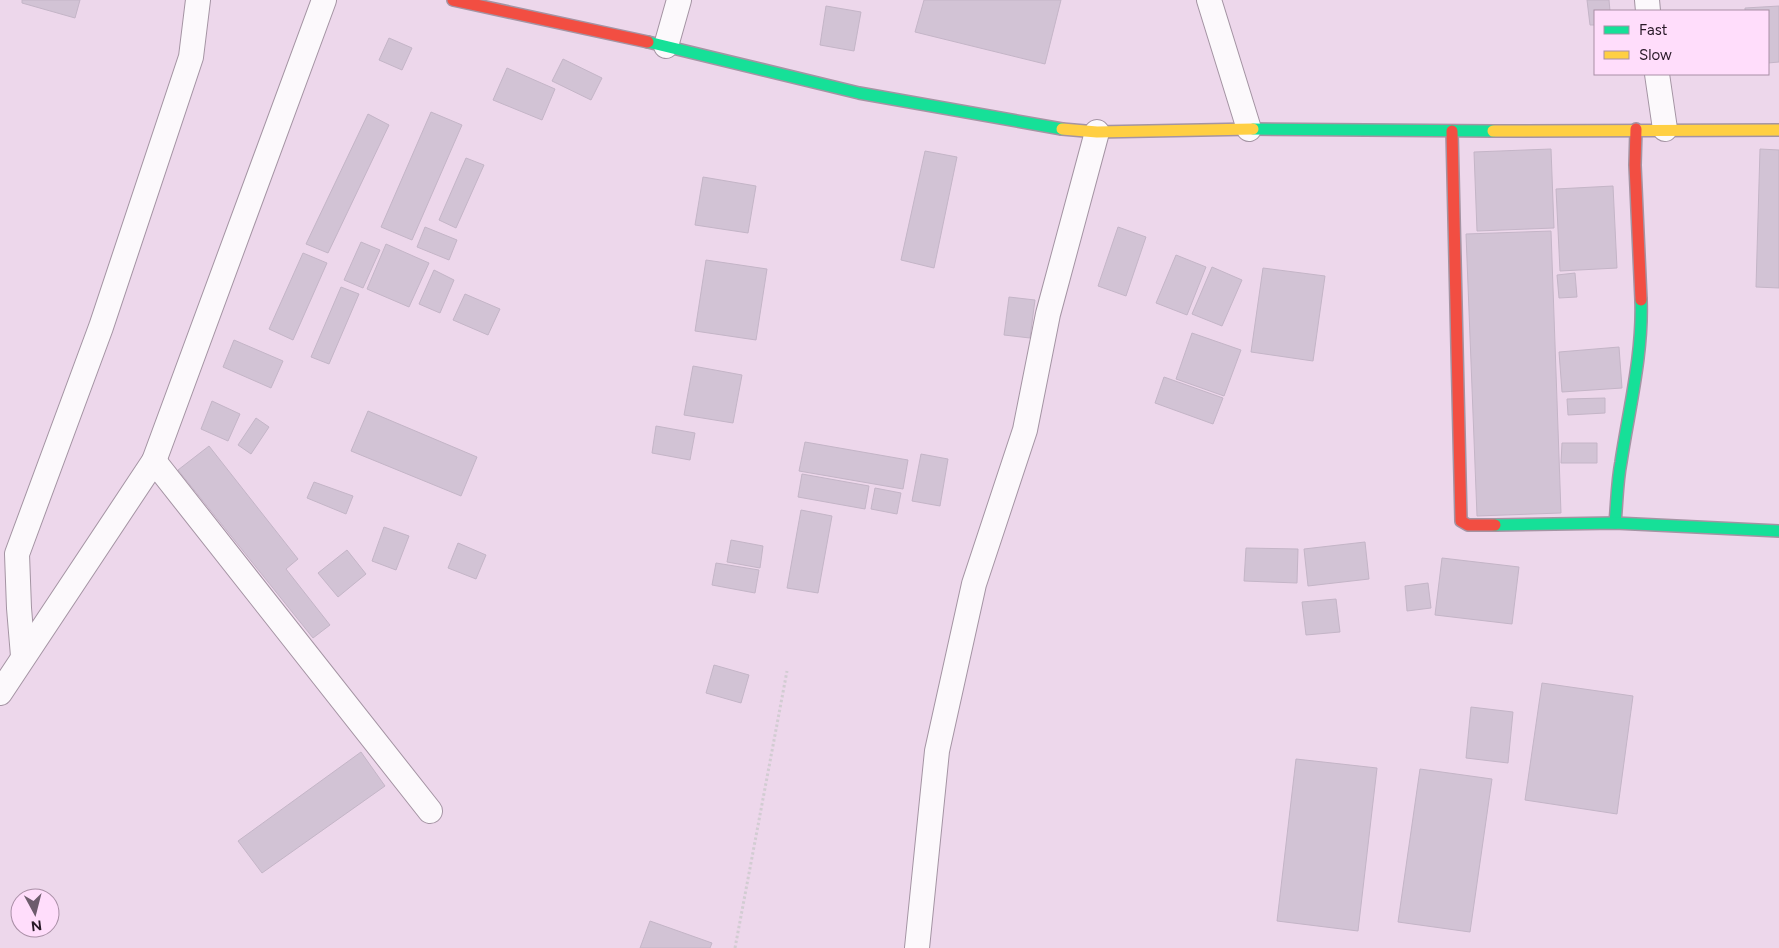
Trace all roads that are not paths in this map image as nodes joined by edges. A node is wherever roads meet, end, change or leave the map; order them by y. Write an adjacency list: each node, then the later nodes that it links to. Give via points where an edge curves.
1 (198, 0): 17 (lane, via 191,57 101,326 17,554)
2 (324, 0): 14 (lane)
3 (453, 0): 6 (street)
4 (679, 0): 6 (lane)
5 (1209, 0): 8 (lane)
6 (666, 46): 12 (street, via 859,93 1063,129)
7 (1657, 75): 10 (lane)
8 (1249, 129): 12 (street); 13 (street)
9 (1636, 129): 10 (street); 13 (street); 15 (street, via 1642,325 1620,465)
10 (1665, 129): 11 (street)
11 (1779, 130)
12 (1097, 132): 20 (lane, via 1048,314 1025,430 974,584 937,751)
13 (1452, 132): 15 (street, via 1461,520 1468,525)
14 (154, 461): 17 (lane); 19 (lane)
15 (1615, 523): 16 (street)
16 (1779, 531)
17 (23, 656): 18 (lane)
18 (0, 693)
19 (430, 811)
20 (917, 948)

